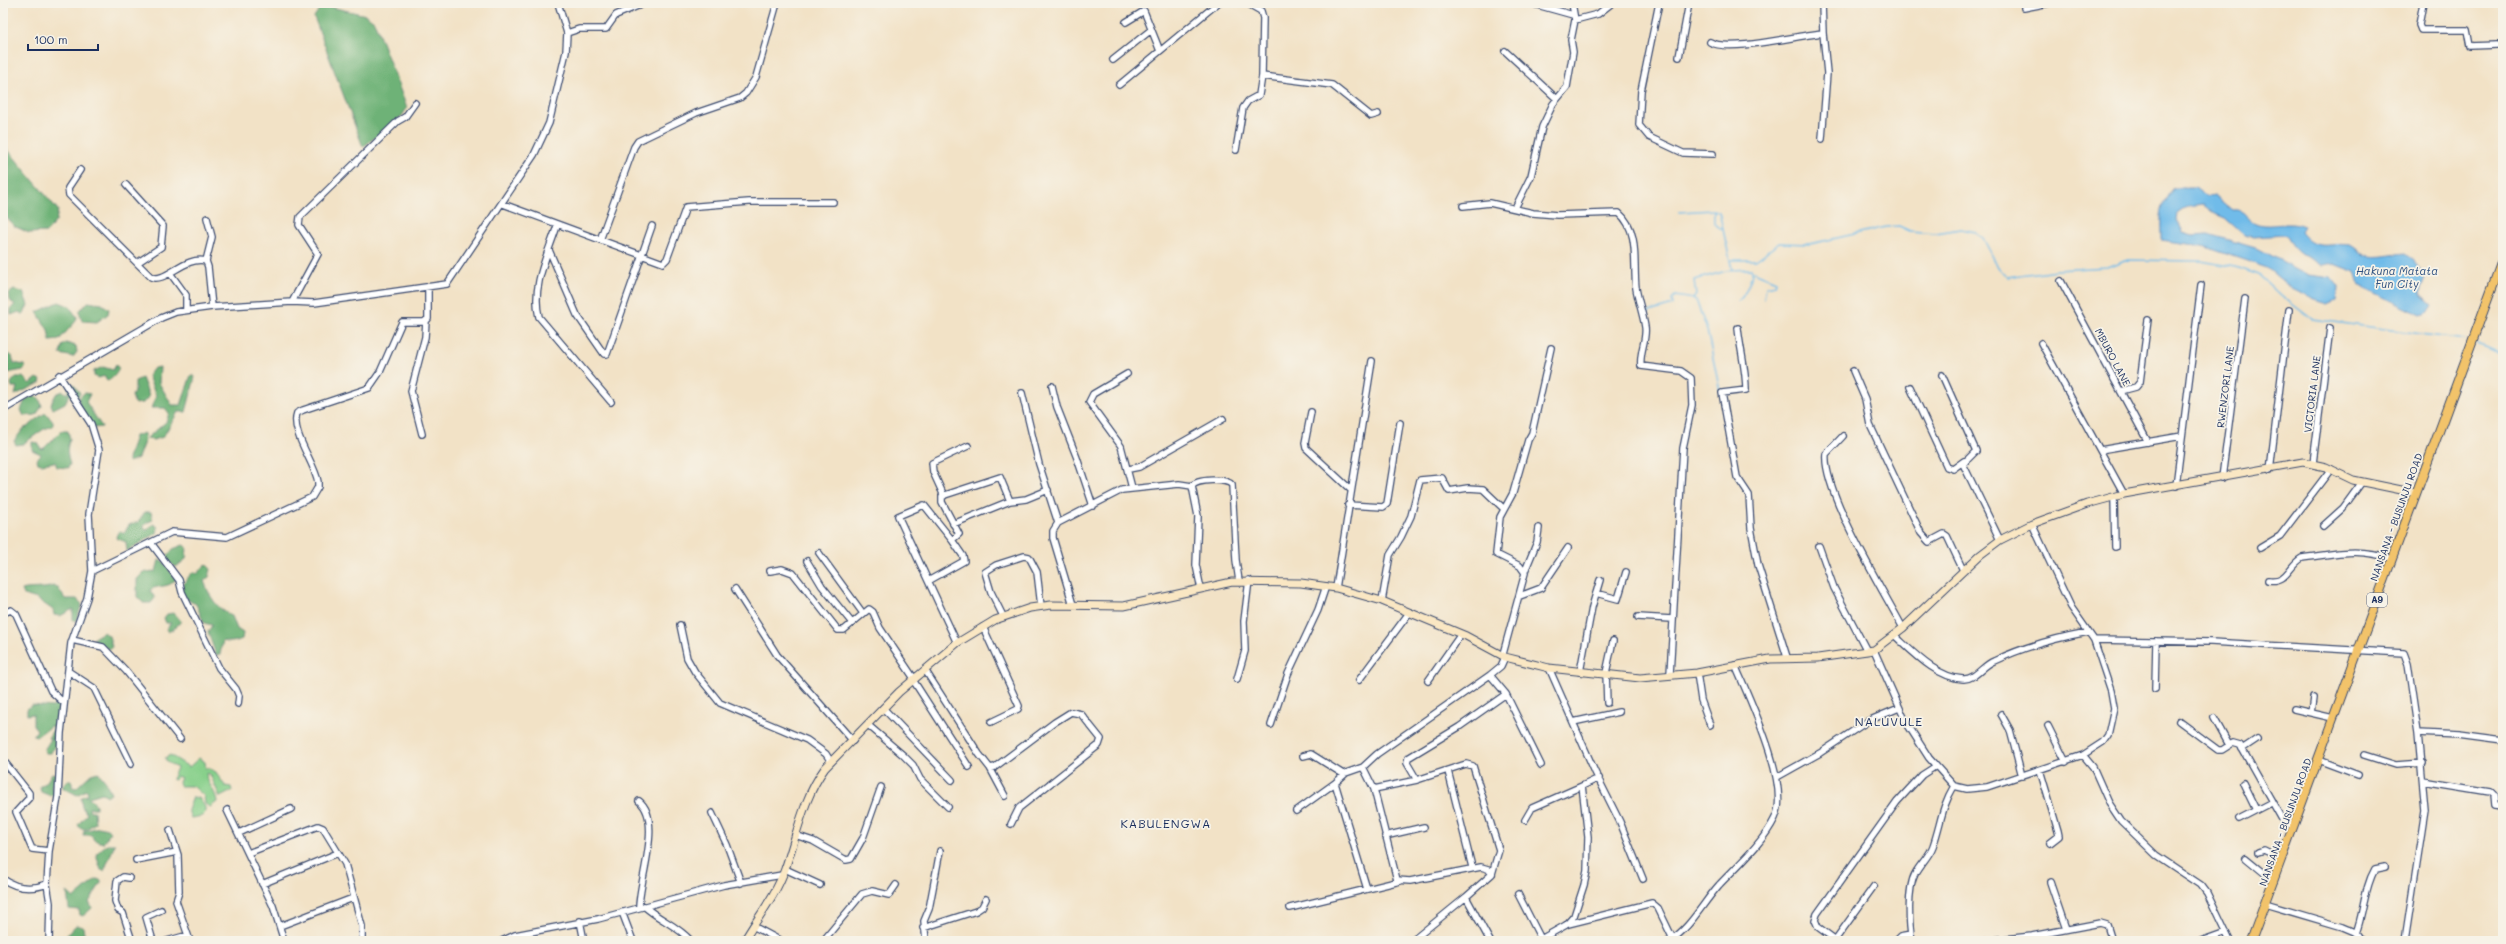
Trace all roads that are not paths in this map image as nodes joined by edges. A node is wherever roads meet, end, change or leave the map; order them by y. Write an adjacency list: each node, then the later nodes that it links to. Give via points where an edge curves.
1 (558, 3): 18 (street)
2 (645, 3): 18 (street, via 616,15 607,28 579,29)
3 (777, 3): 43 (street, via 756,77 750,89 740,98 696,113 635,144)
4 (1247, 3): 26 (street, via 1261,11 1263,18)
5 (1530, 3): 15 (street)
6 (1572, 3): 15 (street)
7 (1612, 3): 15 (street, via 1598,14)
8 (1660, 3): 33 (street, via 1641,91 1639,124 1649,137 1683,153)
9 (1689, 3): 24 (street)
10 (1822, 3): 19 (street)
11 (2048, 3): 14 (street)
12 (2423, 3): 21 (street, via 2421,30 2467,30 2470,46)
13 (1216, 4): 22 (street)
14 (2024, 8)
15 (1574, 18): 28 (street, via 1571,40 1573,52 1567,87)
16 (1126, 22): 17 (street, via 1144,11)
17 (1151, 30): 22 (street); 25 (street)
18 (566, 33): 37 (street, via 565,62 552,116 534,155)
19 (1823, 33): 20 (street, via 1741,45); 31 (street, via 1827,73 1823,99)
20 (1710, 42)
21 (2497, 45)
22 (1160, 51): 27 (street)
23 (1505, 51): 28 (street)
24 (1679, 57)
25 (1113, 60)
26 (1262, 76): 30 (street, via 1332,85 1361,110 1371,116); 32 (street, via 1259,95 1248,101 1243,108)
27 (1119, 85)
28 (1557, 99): 39 (street, via 1542,127 1531,176)
29 (415, 103): 54 (street, via 405,117 300,217 299,226 318,254)
30 (1378, 114)
31 (1822, 139)
32 (1236, 150)
33 (1713, 154)
34 (80, 170): 48 (street, via 68,188 69,195)
35 (126, 185): 48 (street, via 163,226 161,248)
36 (833, 202): 45 (street, via 749,202 686,207 666,261 657,262)
37 (503, 204): 41 (street); 52 (street, via 451,281 441,287)
38 (1463, 206): 39 (street, via 1490,203)
39 (1515, 208): 143 (street, via 1533,213 1611,212 1619,213 1626,218 1634,243 1637,290 1645,328 1641,366 1681,371 1691,378 1692,404 1683,448)
40 (207, 218): 47 (street, via 212,237)
41 (557, 226): 43 (street); 44 (street)
42 (652, 226): 45 (street)
43 (600, 240): 45 (street)
44 (549, 250): 45 (street, via 577,315 606,354 610,353); 73 (street, via 539,283 539,317)
45 (642, 256)
46 (2503, 258): 96 (main road, NANSANA - BUSUNJU ROAD / A9)
47 (206, 261): 49 (street, via 190,262); 55 (street)
48 (137, 263): 49 (street, via 153,279)
49 (170, 273): 56 (street, via 186,295)
50 (2061, 281): 71 (street, MBURO LANE)
51 (2201, 285): 80 (street)
52 (428, 288): 54 (street, via 325,302); 59 (street)
53 (2245, 299): 89 (street, RWENZORI LANE)
54 (292, 302): 55 (street)
55 (212, 307): 56 (street)
56 (186, 310): 67 (street, via 161,318)
57 (2289, 310): 88 (street)
58 (2148, 320): 71 (street, via 2140,382 2136,387)
59 (426, 321): 78 (street, via 426,332 411,391); 111 (street, via 402,322 380,372 367,389 297,414 299,435 318,477 318,487 312,497 227,537 177,531)
60 (1738, 328): 159 (street, via 1746,374 1746,390 1722,393 1737,477 1749,495 1751,528 1758,565)
61 (2330, 328): 85 (street, VICTORIA LANE)
62 (2041, 343): 83 (street)
63 (1551, 348): 103 (street, via 1532,433 1513,493)
64 (1372, 361): 95 (street)
65 (1853, 371): 119 (street, via 1865,399 1870,425 1921,533 1929,542 1944,534 1947,536)
66 (1127, 374): 86 (street, via 1093,394 1089,402 1121,446)
67 (60, 375): 74 (street); 120 (street, via 88,419 97,441 98,462 89,514)
68 (1942, 375): 84 (street, via 1975,449 1974,454)
69 (1052, 386): 102 (street, via 1056,407 1078,458)
70 (1910, 387): 84 (street, via 1948,467 1953,469)
71 (2121, 391): 81 (street, MBURO LANE)
72 (1022, 393): 94 (street)
73 (611, 402)
74 (3, 410)
75 (1311, 412): 95 (street, via 1306,448)
76 (1223, 419): 86 (street, via 1140,467)
77 (1400, 423): 101 (street, via 1387,504 1376,507)
78 (422, 434)
79 (1843, 436): 147 (street, via 1826,454 1826,470 1843,515)
80 (2182, 436): 81 (street); 92 (street)
81 (2148, 442): 83 (street)
82 (968, 446): 98 (street, via 932,463 933,472)
83 (2100, 450): 97 (street)
84 (1965, 461): 110 (street, via 1965,468)
85 (2313, 463): 87 (street); 88 (street, via 2303,462)
86 (1129, 469): 93 (street)
87 (2331, 469): 90 (street, via 2342,476); 115 (street, via 2280,536)
88 (2270, 470): 89 (street)
89 (2222, 478): 92 (street)
90 (2362, 482): 96 (street); 107 (street, via 2343,508)
91 (1192, 486): 93 (street, via 1179,484); 128 (street, via 1196,482 1224,481 1232,485); 132 (street, via 1198,516 1196,565)
92 (2176, 486): 97 (street)
93 (1132, 488): 102 (street, via 1114,492)
94 (1048, 490): 100 (street); 104 (street)
95 (1351, 490): 101 (street)
96 (2416, 493): 117 (main road, NANSANA - BUSUNJU ROAD / A9)
97 (2124, 494): 99 (street)
98 (944, 496): 100 (street, via 1000,477); 105 (street, via 942,502)
99 (2114, 496): 106 (street); 113 (street)
100 (1010, 501): 105 (street)
101 (1348, 505): 130 (street)
102 (1093, 506): 104 (street)
103 (1503, 508): 122 (street, via 1496,554); 135 (street, via 1478,487 1449,491 1442,478 1420,480 1410,516 1390,555)
104 (1058, 523): 136 (street, via 1053,531 1053,538)
105 (953, 524): 109 (street, via 959,534)
106 (2032, 524): 110 (street); 148 (street, via 2068,601)
107 (2323, 526)
108 (1539, 528): 122 (street, via 1537,542)
109 (952, 540): 124 (street, via 964,561); 124 (street, via 924,505 898,516)
110 (2000, 540): 119 (street)
111 (151, 543): 120 (street); 177 (street, via 181,583 182,592 220,668 236,689 239,696)
112 (1819, 546): 157 (street, via 1834,588)
113 (2115, 547)
114 (1568, 548): 134 (street, via 1541,588)
115 (2260, 548)
116 (819, 553): 140 (street)
117 (2392, 559): 127 (street, via 2372,552 2357,551 2302,558 2286,577 2276,581); 156 (main road, NANSANA - BUSUNJU ROAD / A9)
118 (808, 561): 144 (street, via 822,586)
119 (1963, 570): 147 (street)
120 (92, 571): 151 (street, via 87,598)
121 (770, 571): 144 (street, via 782,569 793,573 838,630 842,631)
122 (1525, 571): 134 (street)
123 (1626, 572): 133 (street, via 1618,599)
124 (930, 580): 155 (street)
125 (1249, 580): 128 (street); 129 (street); 170 (street, via 1244,622 1245,651)
126 (1600, 580): 133 (street)
127 (2268, 580)
128 (1239, 581): 132 (street)
129 (1326, 586): 130 (street); 191 (street, via 1318,610 1288,674)
130 (1336, 588): 135 (street)
131 (735, 589): 197 (street, via 777,655)
132 (1201, 589): 136 (street, via 1124,606)
133 (1596, 593): 164 (street)
134 (1520, 596): 158 (street)
135 (1382, 601): 139 (street)
136 (1073, 605): 137 (street)
137 (1041, 606): 141 (street); 141 (street, via 1037,572 1029,557 1024,556 996,565 985,572 990,592)
138 (3, 613): 176 (street, via 11,610 16,614 51,691)
139 (1409, 613): 149 (street); 171 (street)
140 (863, 614): 144 (street); 169 (street, via 871,610 880,628)
141 (1003, 616): 146 (street)
142 (1638, 617): 143 (street)
143 (1672, 619): 167 (street)
144 (852, 623)
145 (680, 625): 206 (street, via 687,658 694,672 720,703 807,740 826,754)
146 (983, 627): 155 (street); 188 (street, via 1019,706 1011,713)
147 (1903, 628): 150 (street)
148 (2088, 632): 150 (street, via 2059,638 1998,659 1982,667 1972,677 1962,679 1932,667); 152 (street)
149 (1461, 634): 158 (street); 172 (street)
150 (1894, 635): 157 (street)
151 (72, 640): 163 (street); 195 (street, via 103,647 126,671)
152 (2094, 640): 154 (street); 201 (street, via 2112,691 2113,716 2106,739)
153 (1613, 641): 165 (street)
154 (2156, 641): 156 (street); 173 (street)
155 (957, 643): 162 (street)
156 (2358, 650): 186 (main road, NANSANA - BUSUNJU ROAD / A9); 194 (street, via 2404,654 2408,664)
157 (1871, 651): 159 (street, via 1818,658); 180 (street, via 1893,688)
158 (1504, 656): 161 (street); 168 (street, via 1501,666)
159 (1787, 657): 160 (street)
160 (1735, 665): 166 (street); 220 (street, via 1758,720)
161 (1549, 668): 164 (street); 189 (street)
162 (926, 670): 169 (street); 214 (street)
163 (68, 671): 176 (street); 209 (street, via 94,688)
164 (1580, 672): 165 (street)
165 (1606, 673): 167 (street, via 1640,678); 178 (street)
166 (1696, 673): 167 (street); 192 (street, via 1701,700)
167 (1670, 674)
168 (1490, 675): 174 (street); 213 (street, via 1377,754)
169 (916, 678): 179 (street); 212 (street)
170 (1237, 679)
171 (1359, 680)
172 (1428, 681)
173 (2155, 689)
174 (1506, 694): 210 (street); 223 (street, via 1408,758 1407,764)
175 (2313, 698): 183 (street)
176 (64, 703): 251 (street, via 58,797)
177 (238, 704)
178 (1607, 704)
179 (883, 708): 190 (street); 222 (street)
180 (1898, 708): 211 (street, via 1921,747); 220 (street, via 1868,721 1820,753)
181 (2294, 709): 183 (street)
182 (1619, 712): 189 (street)
183 (2310, 713): 186 (street)
184 (2001, 714): 219 (street, via 2010,730)
185 (2214, 718): 199 (street)
186 (2333, 718): 205 (main road, NANSANA - BUSUNJU ROAD / A9)
187 (2179, 721): 199 (street, via 2216,749 2222,750)
188 (991, 722)
189 (1573, 722): 221 (street)
190 (868, 725): 197 (street); 234 (street, via 913,765 920,779)
191 (1271, 725)
192 (1710, 725)
193 (2048, 726): 207 (street)
194 (2418, 733): 198 (street); 208 (street)
195 (180, 739)
196 (2257, 739): 200 (street)
197 (853, 741): 206 (street)
198 (2503, 741)
199 (2229, 745): 200 (street, via 2235,742)
200 (2242, 749): 233 (street)
201 (2083, 755): 207 (street); 292 (street, via 2093,767 2109,803 2122,821 2161,859 2201,885 2214,905)
202 (2364, 755): 208 (street, via 2396,765)
203 (1303, 756): 217 (street, via 1312,754)
204 (3, 760): 251 (street, via 29,793 29,798 16,812 32,849)
205 (2318, 760): 218 (street); 245 (main road, NANSANA - BUSUNJU ROAD / A9)
206 (830, 762): 248 (street, via 816,782)
207 (2066, 762): 215 (street)
208 (2422, 763): 224 (street)
209 (131, 764)
210 (1541, 765)
211 (1936, 766): 228 (street); 299 (street, via 1922,775 1897,802 1817,914 1815,920 1818,927)
212 (969, 767)
213 (1363, 767): 217 (street); 230 (street)
214 (990, 768): 231 (street); 243 (street, via 1000,764 1072,712 1081,714 1100,739 1099,746 1019,808)
215 (2040, 770): 219 (street); 250 (street, via 2058,831 2058,836)
216 (1448, 771): 223 (street); 261 (street); 263 (street, via 1466,764 1471,764 1474,768 1499,850)
217 (1345, 774): 225 (street)
218 (2358, 775)
219 (2022, 776): 228 (street, via 1975,789)
220 (1777, 777): 298 (street, via 1778,809 1769,830 1708,898 1683,931)
221 (1599, 778): 227 (street); 266 (street)
222 (952, 780)
223 (1417, 780): 230 (street)
224 (2423, 781): 235 (street, via 2490,792 2494,796 2494,806); 324 (street, via 2424,822 2406,919)
225 (1335, 783): 239 (street); 276 (street)
226 (2243, 783): 238 (street)
227 (1582, 786): 241 (street, via 1532,808); 287 (street, via 1588,832 1587,871 1574,916)
228 (1954, 786): 295 (street, via 1940,816 1931,852 1912,881)
229 (881, 787): 248 (street, via 858,848 850,860 813,841)
230 (1374, 789): 249 (street)
231 (1005, 796)
232 (639, 801): 282 (street, via 646,810 650,839 640,888)
233 (2272, 802): 238 (street); 245 (street, via 2283,821)
234 (948, 807)
235 (2503, 807)
236 (291, 809): 247 (street)
237 (227, 810): 247 (street)
238 (2256, 810): 242 (street)
239 (1296, 811)
240 (712, 813): 270 (street, via 728,845)
241 (1525, 820)
242 (2239, 820)
243 (1011, 824)
244 (1424, 827): 249 (street)
245 (2293, 827): 258 (main road, NANSANA - BUSUNJU ROAD / A9)
246 (170, 830): 253 (street)
247 (239, 833): 255 (street)
248 (795, 836): 262 (street)
249 (1385, 836): 267 (street, via 1395,878)
250 (2050, 843)
251 (49, 851): 271 (street)
252 (940, 851): 290 (street)
253 (177, 852): 259 (street); 294 (street, via 179,892 176,901)
254 (2258, 852): 258 (street, via 2264,850)
255 (248, 853): 256 (street, via 320,826 324,828); 272 (street)
256 (338, 854): 272 (street); 278 (street, via 345,864)
257 (2246, 858): 268 (street)
258 (2282, 859): 268 (main road, NANSANA - BUSUNJU ROAD / A9)
259 (136, 860)
260 (2385, 866): 293 (street, via 2375,869 2369,879)
261 (1472, 867): 263 (street, via 1485,867); 267 (street)
262 (784, 872): 270 (street); 273 (street); 289 (street, via 776,892)
263 (1492, 874): 279 (street)
264 (129, 878): 301 (street, via 123,877 117,881 115,900 118,910 123,913)
265 (3, 879): 271 (street, via 32,889)
266 (1643, 879)
267 (1400, 881): 276 (street)
268 (2274, 881): 281 (main road, NANSANA - BUSUNJU ROAD / A9)
269 (2050, 882): 291 (street)
270 (741, 883): 282 (street)
271 (47, 884): 300 (street, via 50,903)
272 (262, 884): 288 (street)
273 (820, 885)
274 (896, 885): 313 (street, via 889,895 872,891 859,896)
275 (1874, 886): 299 (street)
276 (1367, 889): 283 (street)
277 (1518, 894): 297 (street)
278 (353, 898): 288 (street); 306 (street, via 362,926)
279 (1466, 898): 315 (street); 316 (street)
280 (986, 900): 290 (street, via 976,911)
281 (2265, 904): 293 (street); 322 (main road, NANSANA - BUSUNJU ROAD / A9)
282 (641, 907): 285 (street); 310 (street, via 678,928)
283 (1290, 908)
284 (162, 910): 302 (street, via 146,917)
285 (622, 912): 286 (street); 309 (street)
286 (580, 921): 307 (street, via 515,935); 308 (street)
287 (1566, 924): 297 (street); 298 (street, via 1652,903 1658,908)
288 (280, 926): 305 (street)
289 (753, 926): 311 (street); 312 (street)
290 (923, 928): 314 (street)
291 (2066, 929): 296 (street); 319 (street, via 2104,923)
292 (2226, 932): 320 (street); 321 (street)
293 (2356, 933): 323 (street)
294 (188, 935): 303 (street); 304 (street)
295 (1911, 938): 317 (street, via 1900,937)
296 (2033, 938): 318 (street)
297 (1540, 940)
298 (1672, 940)
299 (1836, 940)
300 (49, 941)
301 (132, 941)
302 (153, 941)
303 (167, 941)
304 (190, 941)
305 (284, 941)
306 (362, 941)
307 (502, 941)
308 (584, 941)
309 (633, 941)
310 (690, 941)
311 (744, 941)
312 (781, 941)
313 (823, 941)
314 (926, 941)
315 (1412, 941)
316 (1490, 941)
317 (1896, 941)
318 (1986, 941)
319 (2112, 941)
320 (2201, 941)
321 (2230, 941)
322 (2251, 941)
323 (2361, 941)
324 (2405, 941)

